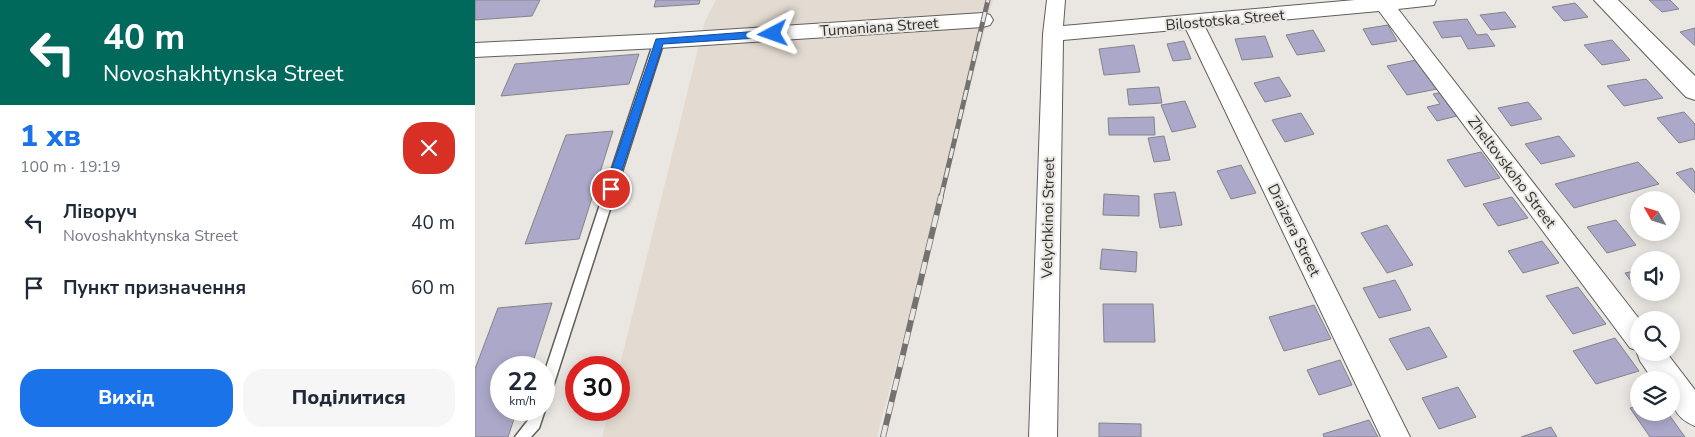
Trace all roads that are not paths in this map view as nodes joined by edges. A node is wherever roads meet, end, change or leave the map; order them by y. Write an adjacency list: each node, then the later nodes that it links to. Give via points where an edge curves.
1 (1056, 0): 7 (street, Velychkinoi Street)
2 (1427, 0): 4 (street, Bilostotska Street)
3 (1605, 0): 10 (street)
4 (1385, 5): 6 (street, Bilostotska Street); 11 (street, Zheltovskoho Street)
5 (983, 20): 8 (street, Tumaniana Street)
6 (1193, 23): 7 (street, Bilostotska Street); 20 (street, Draizera Street)
7 (1053, 34): 19 (street, Velychkinoi Street)
8 (659, 41): 9 (street, Tumaniana Street); 12 (lane)
9 (475, 50)
10 (1695, 91)
11 (1630, 326)
12 (555, 358)
13 (1656, 361): 14 (street)
14 (1663, 371)
15 (1680, 393): 16 (street)
16 (1695, 412)
17 (535, 421): 18 (lane)
18 (522, 437)
19 (1043, 437)
20 (1396, 437)

